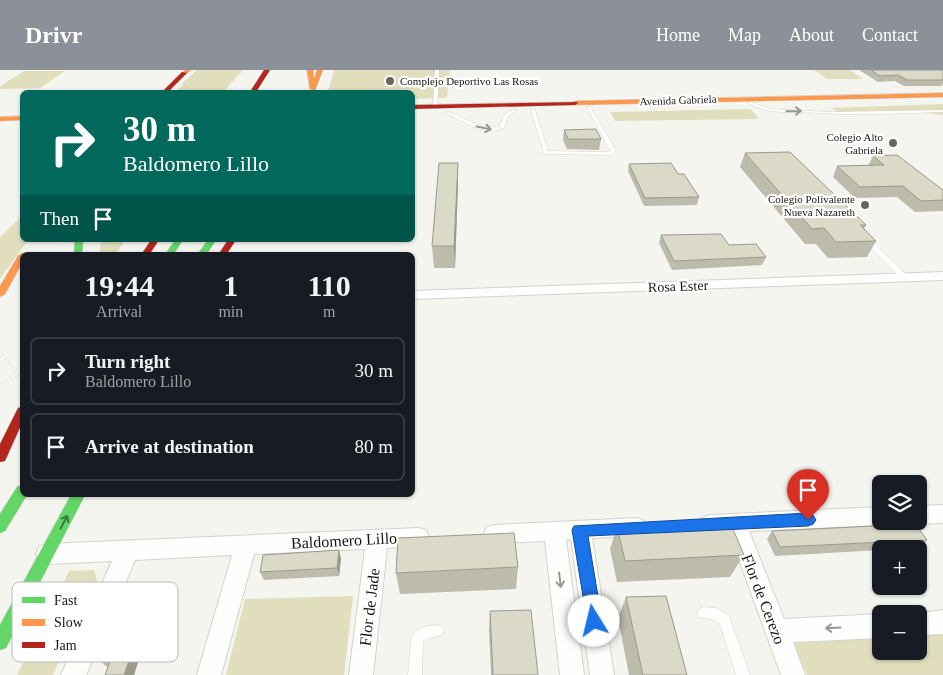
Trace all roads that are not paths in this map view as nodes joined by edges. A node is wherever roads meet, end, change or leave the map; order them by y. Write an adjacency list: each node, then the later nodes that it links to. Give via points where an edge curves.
1 (267, 70): 7 (main road)
2 (310, 70): 8 (main road)
3 (320, 70): 8 (main road)
4 (437, 70): 13 (lane)
5 (186, 71): 6 (main road)
6 (167, 90)
7 (254, 90)
8 (312, 90)
9 (943, 94): 11 (main road, Avenida Gabriela)
10 (943, 100): 11 (main road, Avenida Gabriela)
11 (823, 103): 13 (main road, Avenida Gabriela); 14 (main road, Avenida Gabriela, one-way to 11); 17 (lane, via 832,113)
12 (415, 107): 13 (main road, Avenida Gabriela)
13 (435, 107)
14 (589, 108): 16 (main road, Avenida Gabriela); 16 (lane, via 614,150 610,154 546,153)
15 (515, 110): 16 (main road, Avenida Gabriela); 19 (main road, Avenida Gabriela); 19 (lane, one-way to 15, via 488,130 502,127 504,119)
16 (533, 110)
17 (943, 111)
18 (415, 112): 19 (main road, Avenida Gabriela)
19 (446, 112)
20 (20, 118): 21 (main road)
21 (0, 119)
22 (857, 230): 25 (lane)
23 (20, 261): 26 (main road)
24 (943, 276): 25 (street, Rosa Ester)
25 (905, 278): 27 (street, Rosa Ester)
26 (0, 294)
27 (415, 295)
28 (20, 415): 30 (main road)
29 (20, 440): 31 (main road)
30 (0, 457)
31 (0, 470)
32 (20, 495): 38 (main road)
33 (77, 497): 46 (main road, one-way to 33)
34 (872, 516): 35 (street)
35 (736, 523): 36 (street); 55 (street, Flor de Cerezo)
36 (687, 525)
37 (658, 526): 39 (street)
38 (0, 528)
39 (580, 530): 40 (street); 63 (street)
40 (554, 531): 41 (street); 62 (street, one-way to 62)
41 (475, 535)
42 (436, 536): 43 (street, Baldomero Lillo)
43 (377, 539): 44 (street, Baldomero Lillo); 60 (street, Flor de Jade)
44 (246, 545): 45 (street, Baldomero Lillo); 59 (street)
45 (128, 550): 46 (street, Baldomero Lillo); 48 (street)
46 (47, 554): 47 (main road)
47 (32, 582)
48 (114, 582)
49 (703, 613): 64 (lane, via 716,614 725,620)
50 (12, 620): 56 (main road)
51 (943, 622): 52 (street)
52 (927, 623)
53 (872, 626): 55 (street, one-way to 55)
54 (438, 631): 61 (lane, via 423,633 417,639)
55 (776, 631): 65 (street, Flor de Cerezo)
56 (0, 642)
57 (79, 662): 58 (street)
58 (73, 675)
59 (209, 675)
60 (361, 675)
61 (415, 675)
62 (572, 675)
63 (602, 675)
64 (742, 675)
65 (793, 675)

